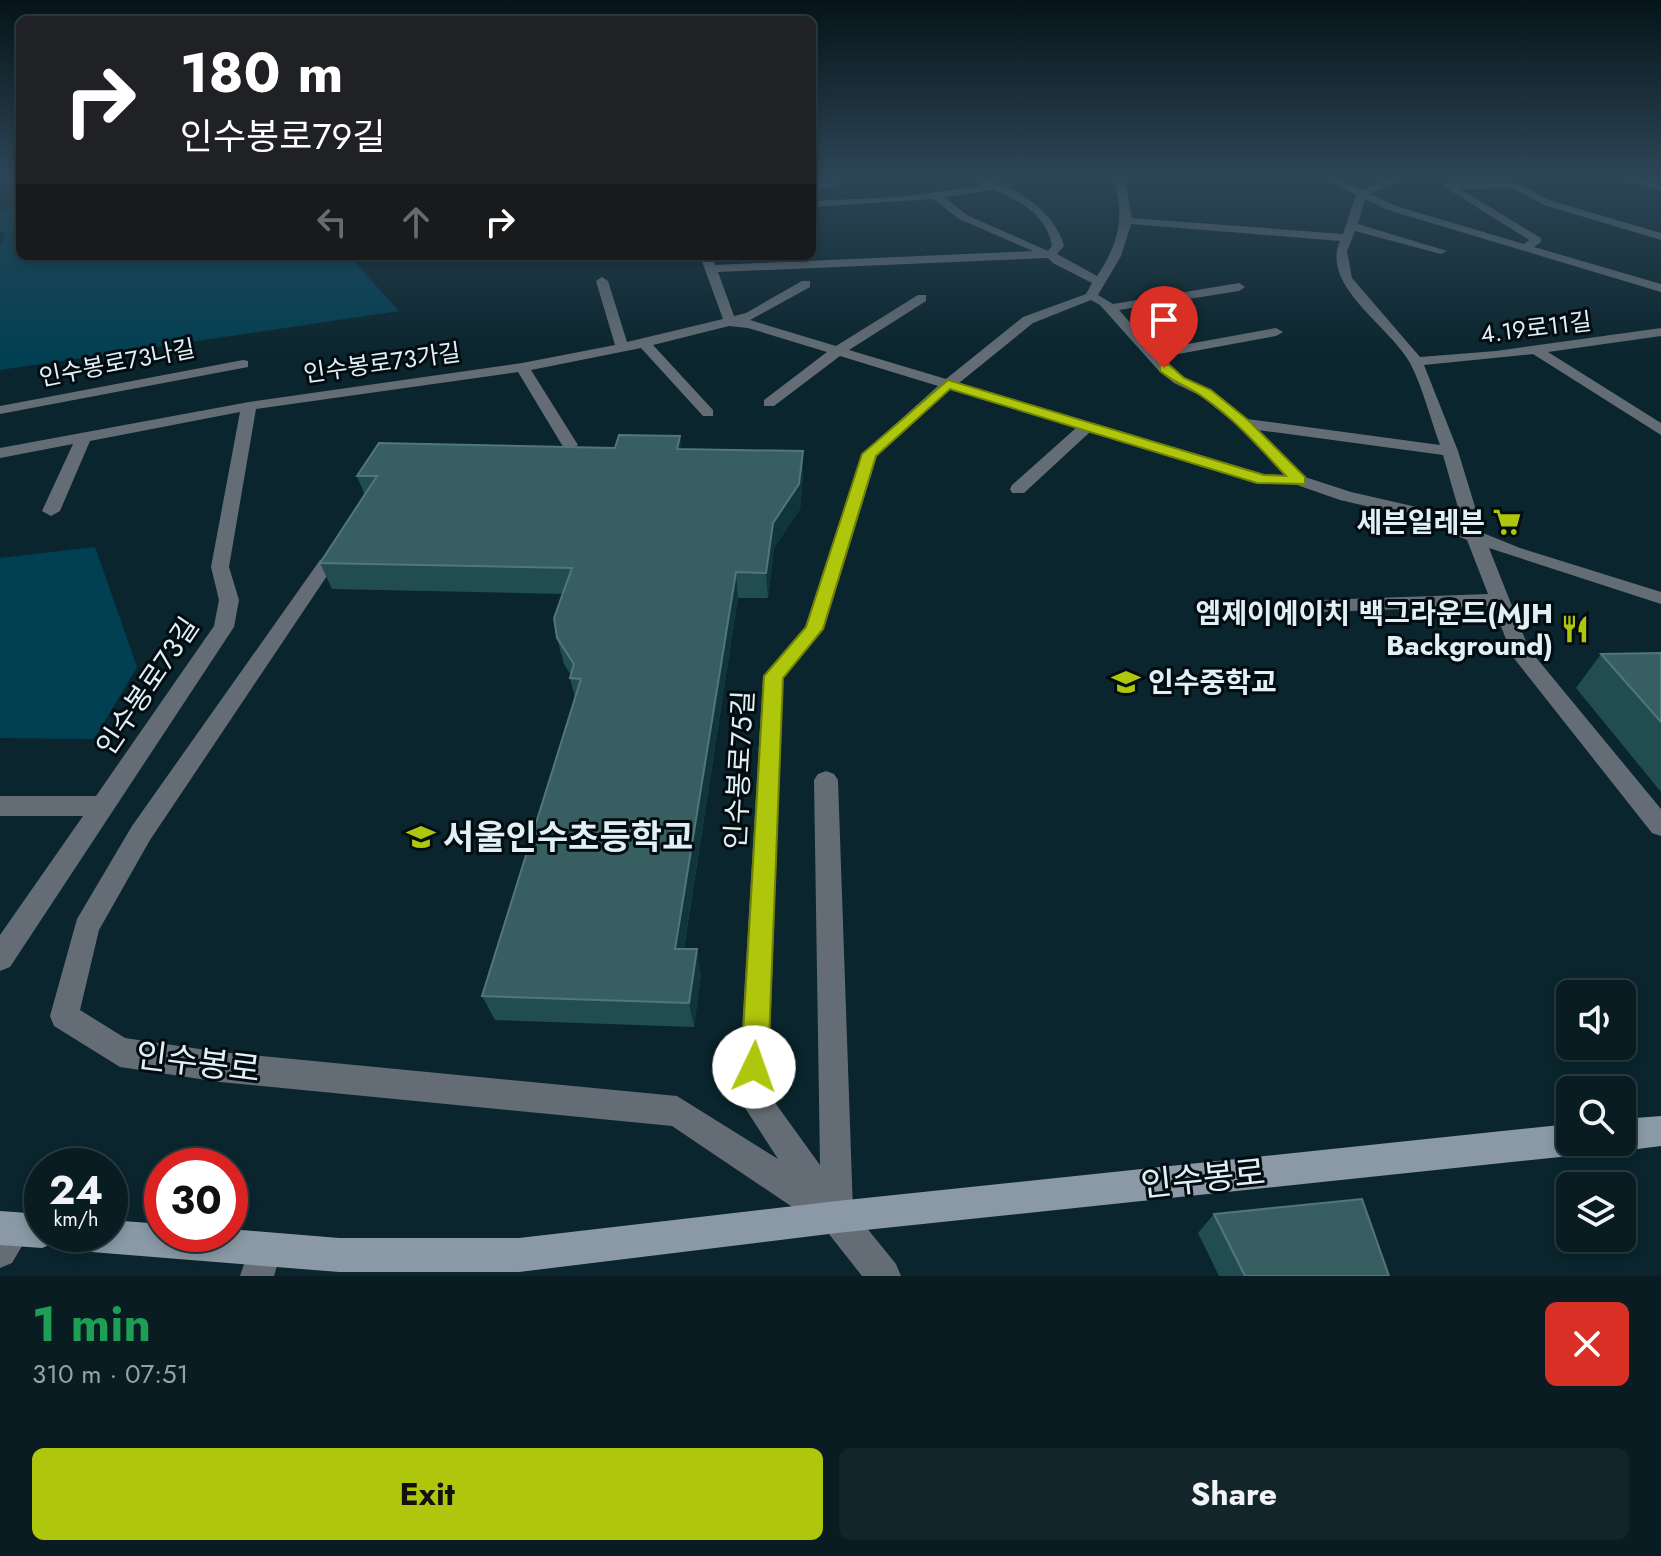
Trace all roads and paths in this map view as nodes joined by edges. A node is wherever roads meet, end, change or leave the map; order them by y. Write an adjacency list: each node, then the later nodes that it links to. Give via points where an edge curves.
1 (1007, 236): 10 (street)
2 (1058, 236): 10 (street)
3 (1124, 236): 17 (street)
4 (1348, 236): 27 (street, via 1341,251 1346,279)
5 (1366, 236): 9 (street)
6 (1486, 236): 8 (street)
7 (1530, 236): 8 (street, via 1537,240)
8 (1525, 247): 16 (street)
9 (1441, 251)
10 (1051, 254): 12 (street); 17 (street)
11 (708, 260): 12 (street)
12 (712, 269): 19 (street)
13 (602, 281): 23 (street)
14 (806, 284): 19 (street, 인수봉로73가길, via 769,308)
15 (1239, 287): 17 (street, 인수봉로75길)
16 (1661, 288)
17 (1100, 295): 26 (street); 30 (street, 인수봉로75길, via 1028,320)
18 (922, 298): 25 (street)
19 (730, 322): 22 (street, 인수봉로73가길); 25 (street)
20 (1276, 332): 26 (street)
21 (1661, 332): 24 (street, 4.19로11길)
22 (644, 343): 23 (street, 인수봉로73가길); 34 (street)
23 (622, 347): 29 (street, 인수봉로73가길)
24 (1536, 350): 27 (street, 4.19로11길); 37 (street)
25 (837, 351): 30 (street); 31 (street)
26 (1153, 355): 35 (street, via 1179,380 1206,393)
27 (1416, 361): 40 (street)
28 (243, 364): 33 (street, 인수봉로73나길)
29 (522, 367): 32 (street, 인수봉로73가길); 39 (street)
30 (948, 384): 36 (street); 58 (street, 인수봉로75길, via 870,454 814,629 773,676 753,1097)
31 (769, 403)
32 (249, 406): 38 (street); 52 (street, 인수봉로73길, via 220,567 229,600 224,627)
33 (0, 410)
34 (708, 413)
35 (1243, 423): 40 (street); 42 (street)
36 (1087, 426): 42 (street, via 1263,479); 43 (street)
37 (1661, 430)
38 (84, 436): 41 (street); 44 (street)
39 (570, 445)
40 (1450, 451): 45 (street)
41 (0, 453)
42 (1299, 480): 45 (street, via 1415,512)
43 (1018, 489)
44 (51, 511)
45 (1475, 536): 47 (street); 48 (street)
46 (326, 564): 58 (street, 인수봉로, via 141,833 86,927 64,1016 120,1052 135,1055 677,1111)
47 (1661, 598)
48 (1499, 600): 49 (street); 53 (street, via 1520,652)
49 (1320, 606)
50 (826, 780): 58 (street)
51 (0, 806): 52 (street)
52 (102, 806): 54 (street, 인수봉로73길)
53 (1661, 826)
54 (0, 958)
55 (1661, 1131): 56 (main road)
56 (1636, 1134)
57 (1556, 1141): 58 (main road, 인수봉로)
58 (837, 1217): 60 (main road, 인수봉로, via 519,1255 339,1255); 61 (street)
59 (128, 1242): 60 (main road, 인수봉로)
60 (261, 1262)
61 (884, 1276)

